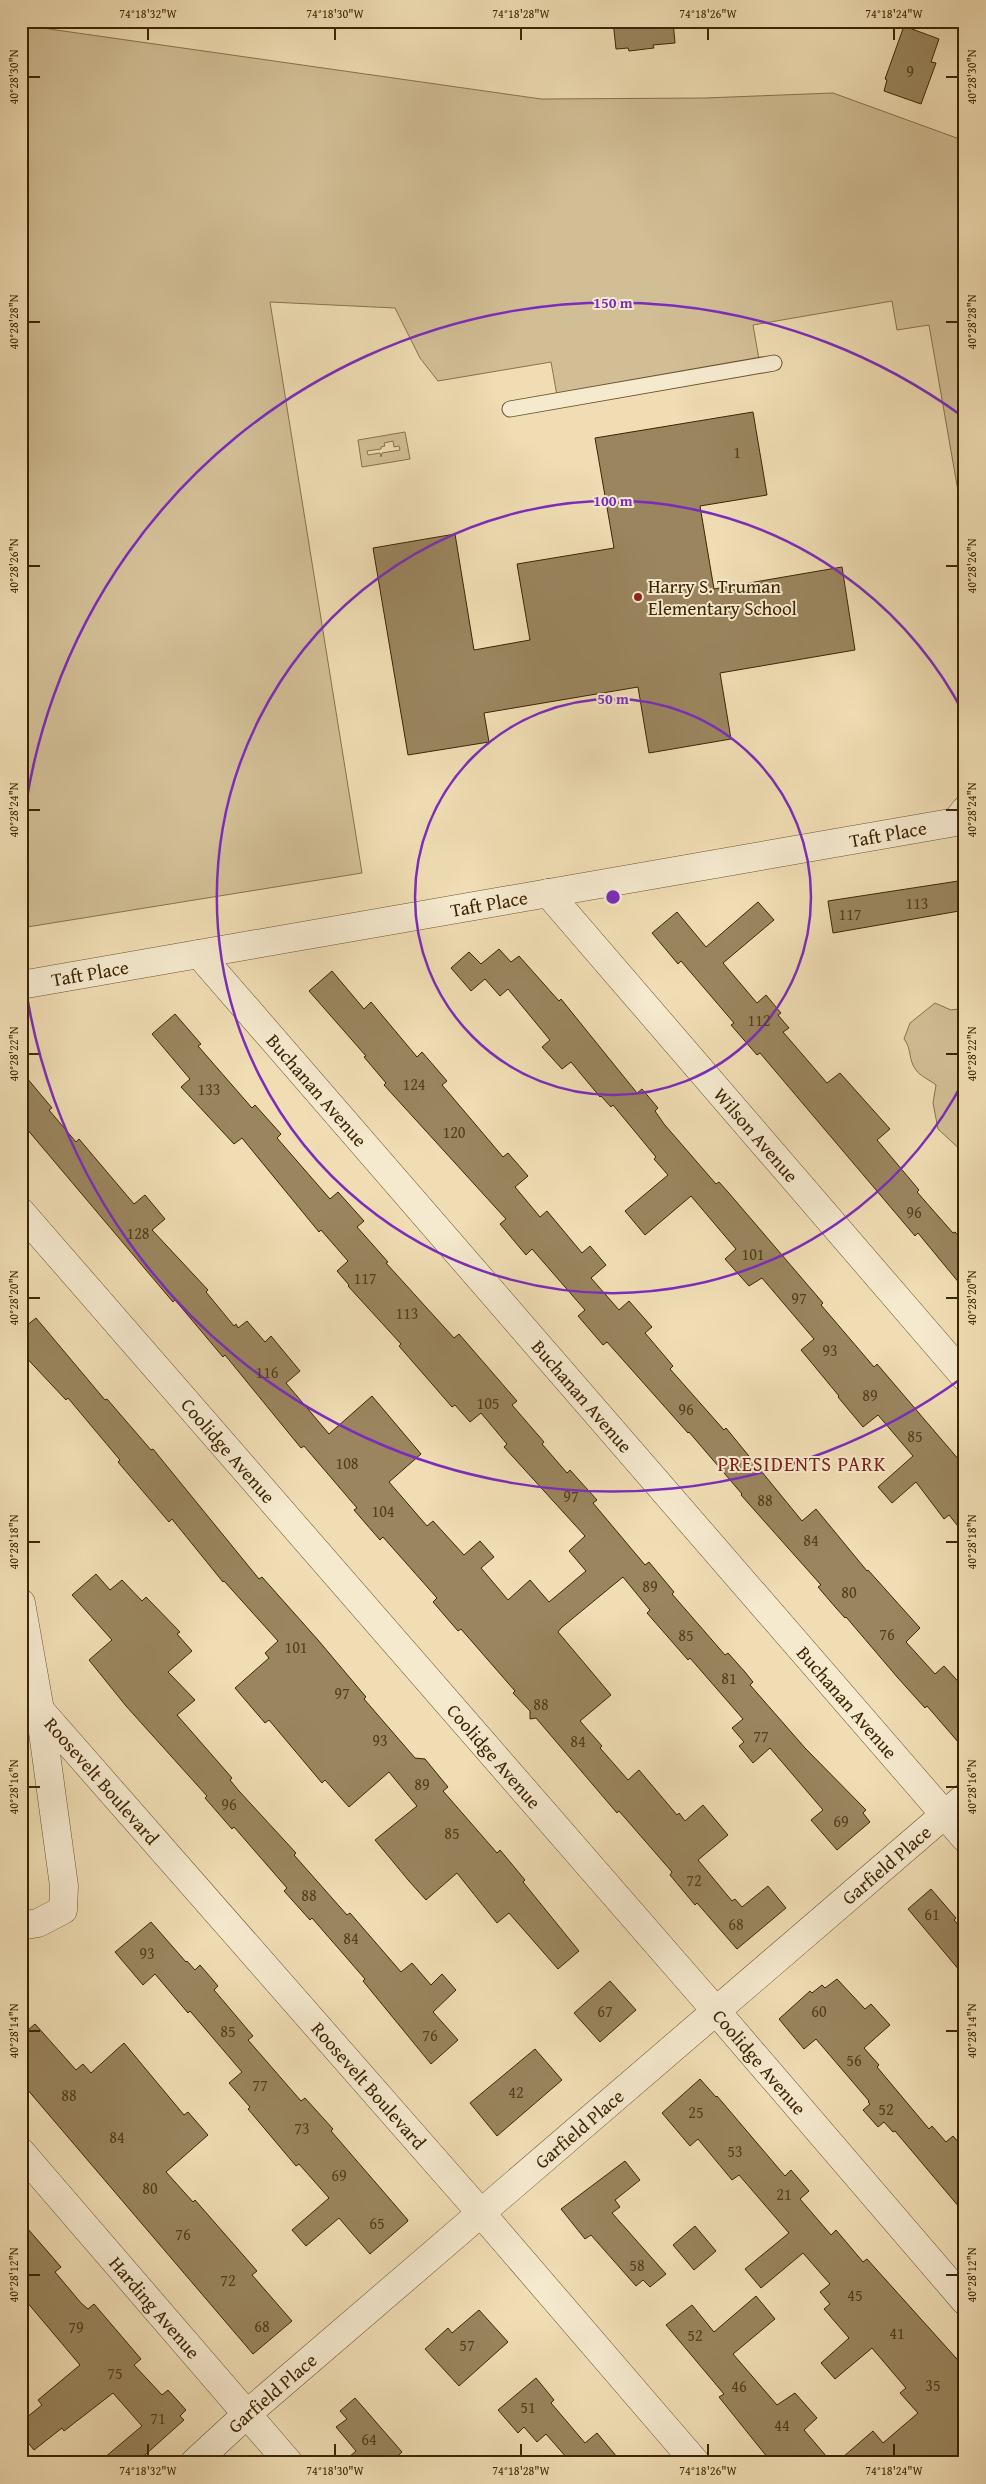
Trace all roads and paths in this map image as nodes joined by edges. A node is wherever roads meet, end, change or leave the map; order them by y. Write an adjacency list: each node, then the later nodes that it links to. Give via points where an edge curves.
1 (774, 363): 2 (lane)
2 (510, 409)
3 (962, 817): 4 (street, Taft Place)
4 (548, 893): 5 (street, Taft Place); 8 (street, Wilson Avenue)
5 (199, 954): 6 (street, Taft Place); 11 (street, Buchanan Avenue)
6 (21, 985)
7 (21, 1212): 14 (street, Coolidge Avenue)
8 (965, 1376)
9 (21, 1604): 10 (street, Roosevelt Boulevard)
10 (40, 1710): 13 (street, Roosevelt Boulevard, via 64,1886 63,1910 38,1923); 16 (street, Roosevelt Boulevard)
11 (955, 1806): 12 (street, Buchanan Avenue); 14 (street, Garfield Place)
12 (965, 1838)
13 (21, 1926)
14 (716, 2011): 16 (street, Garfield Place); 17 (street, Coolidge Avenue)
15 (21, 2152): 18 (street, Harding Avenue)
16 (481, 2213): 18 (street, Garfield Place); 21 (street, Roosevelt Boulevard)
17 (965, 2301)
18 (247, 2414): 19 (street, Garfield Place); 20 (street, Harding Avenue)
19 (194, 2463)
20 (289, 2463)
21 (696, 2463)

